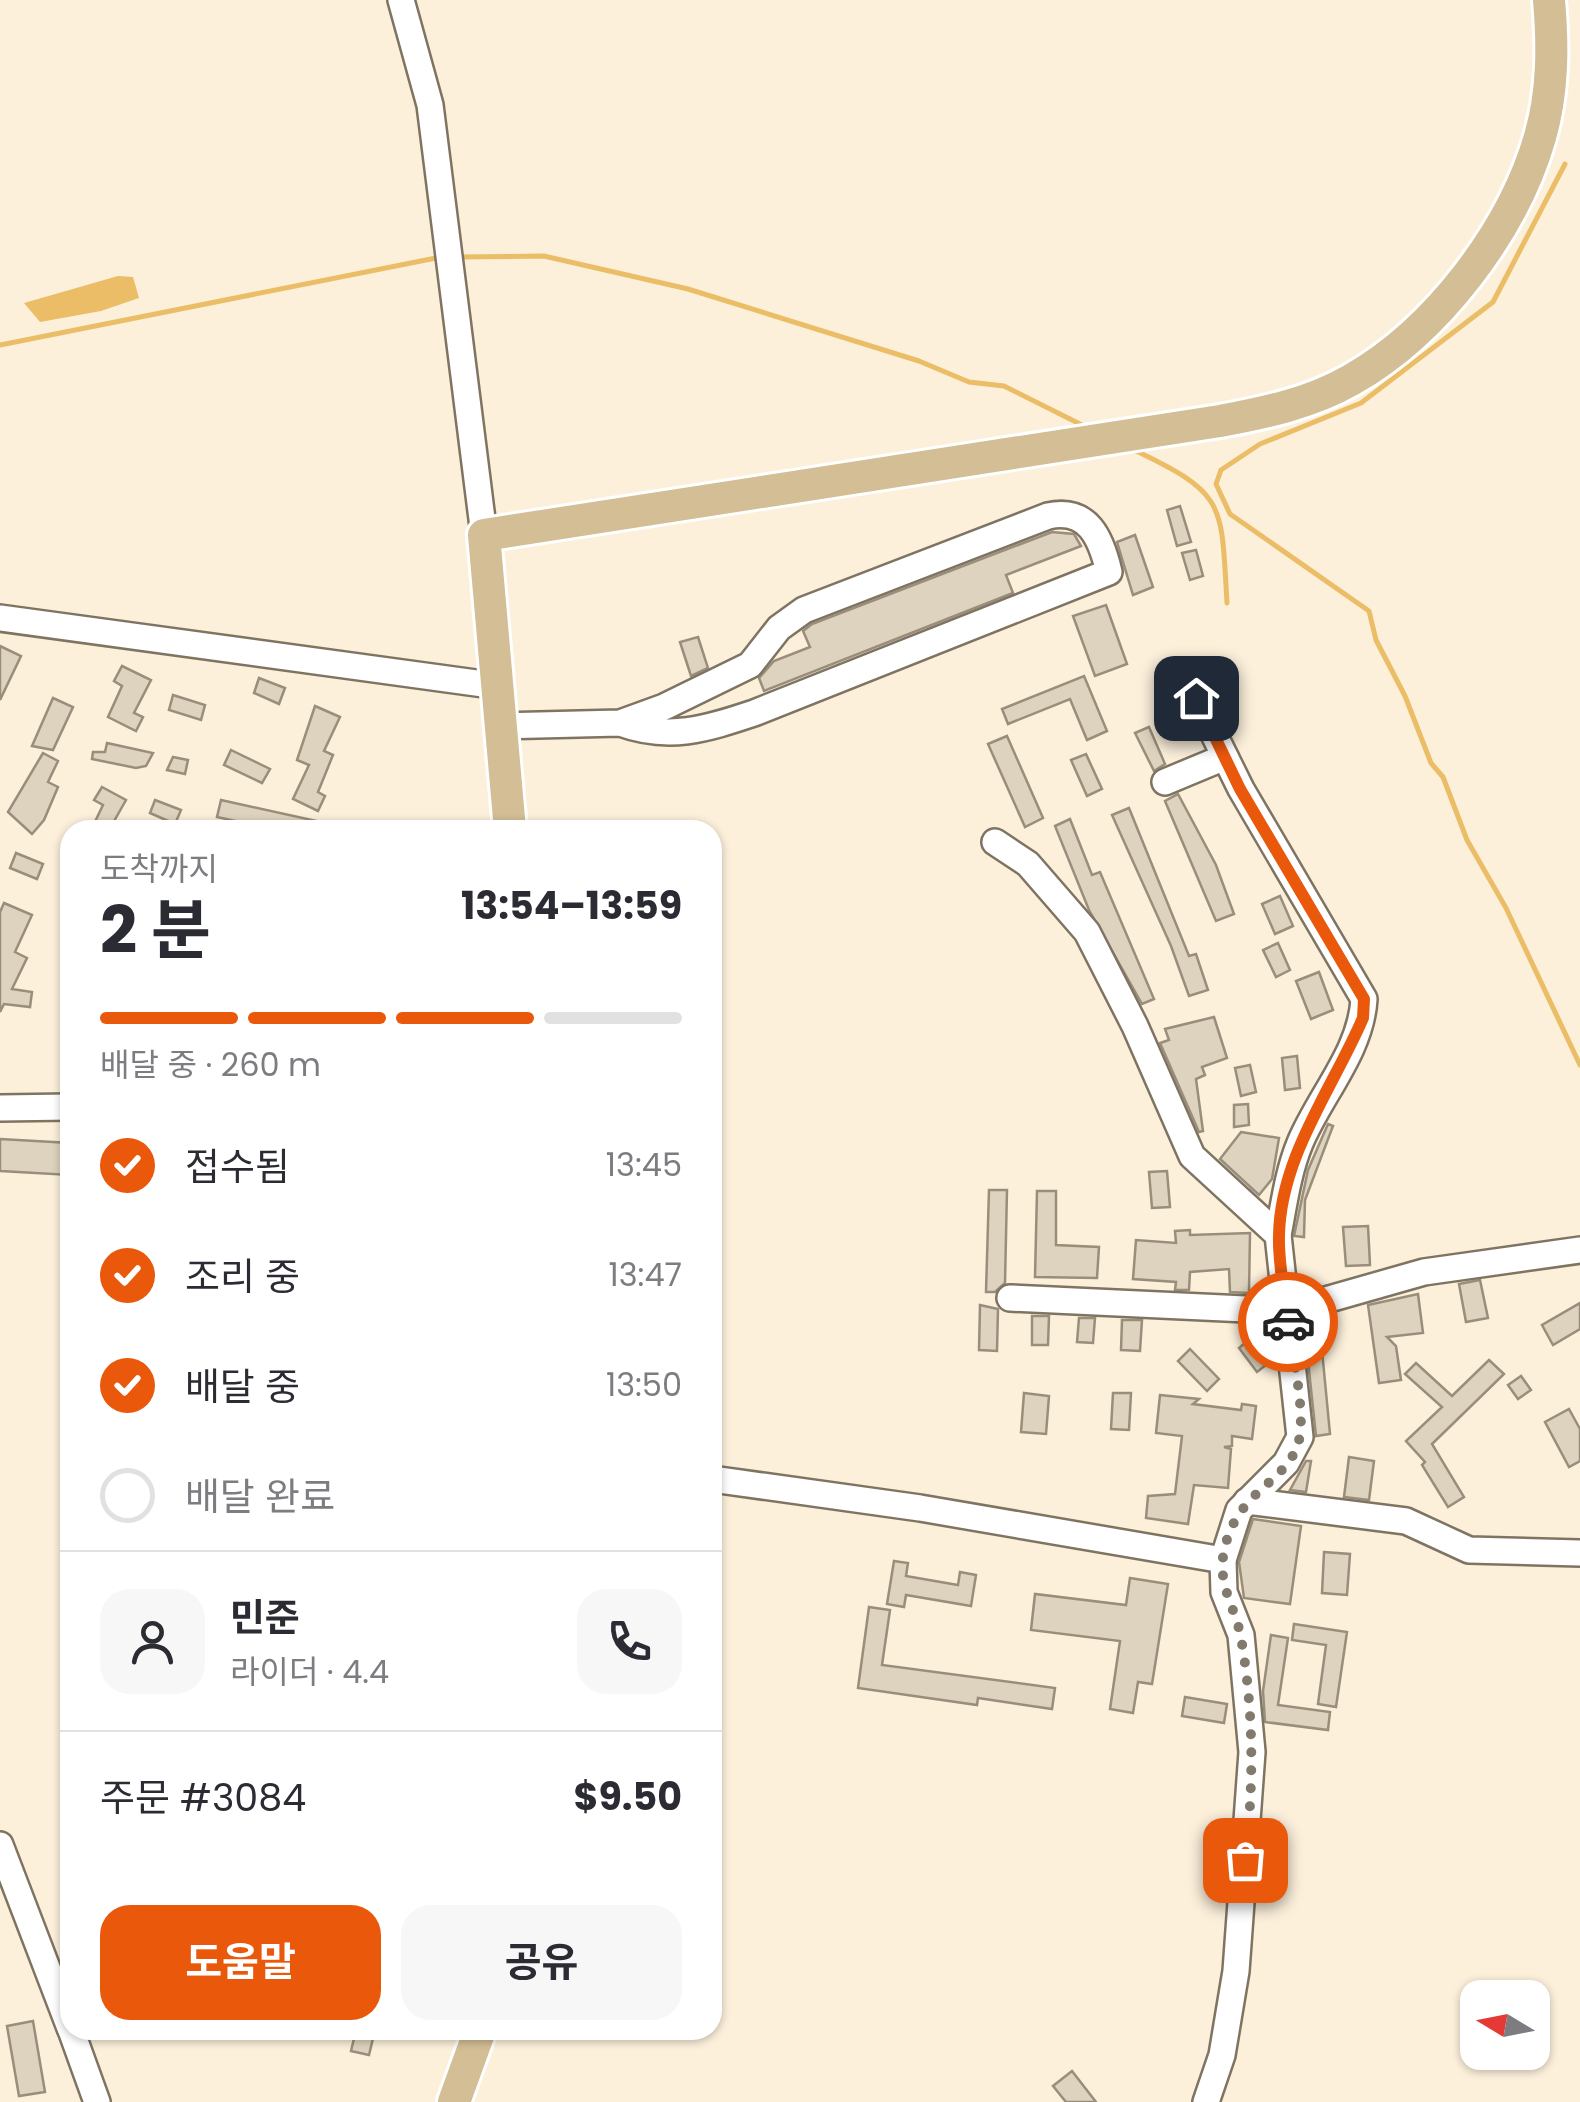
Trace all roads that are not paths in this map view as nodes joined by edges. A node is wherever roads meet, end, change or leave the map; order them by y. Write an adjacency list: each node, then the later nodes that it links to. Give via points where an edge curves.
1 (401, 0): 3 (street, via 430,105)
2 (1550, 0): 3 (main road, via 1551,81 1525,177 1486,245 1422,326 1347,382 1267,412 1220,421)
3 (484, 534): 5 (main road)
4 (0, 618): 5 (street)
5 (498, 686): 8 (main road)
6 (1196, 698): 9 (street)
7 (620, 723): 7 (street, via 670,735 754,713 1110,572 1104,552 1083,519 1068,512 1048,516 804,610 779,628 750,665); 8 (street)
8 (501, 726): 11 (main road)
9 (1225, 757): 10 (street); 15 (street, via 1364,999 1348,1054 1300,1143)
10 (1165, 782)
11 (509, 820)
12 (996, 842): 15 (street, via 1028,864 1088,932 1192,1156)
13 (60, 1107): 14 (street)
14 (0, 1108)
15 (1278, 1235): 18 (street)
16 (1580, 1250): 18 (street, via 1424,1272)
17 (1010, 1298): 18 (street)
18 (1287, 1311): 20 (street, via 1300,1437 1286,1463)
19 (722, 1481): 22 (street)
20 (1247, 1501): 21 (street, via 1406,1521 1469,1550); 22 (street)
21 (1580, 1553)
22 (1223, 1560): 29 (street, via 1224,1592 1241,1635 1252,1752 1236,1972)
23 (0, 1844): 24 (street)
24 (60, 2003)
25 (74, 2040): 27 (street)
26 (476, 2040): 28 (main road)
27 (97, 2102)
28 (454, 2102)
29 (1206, 2102)

